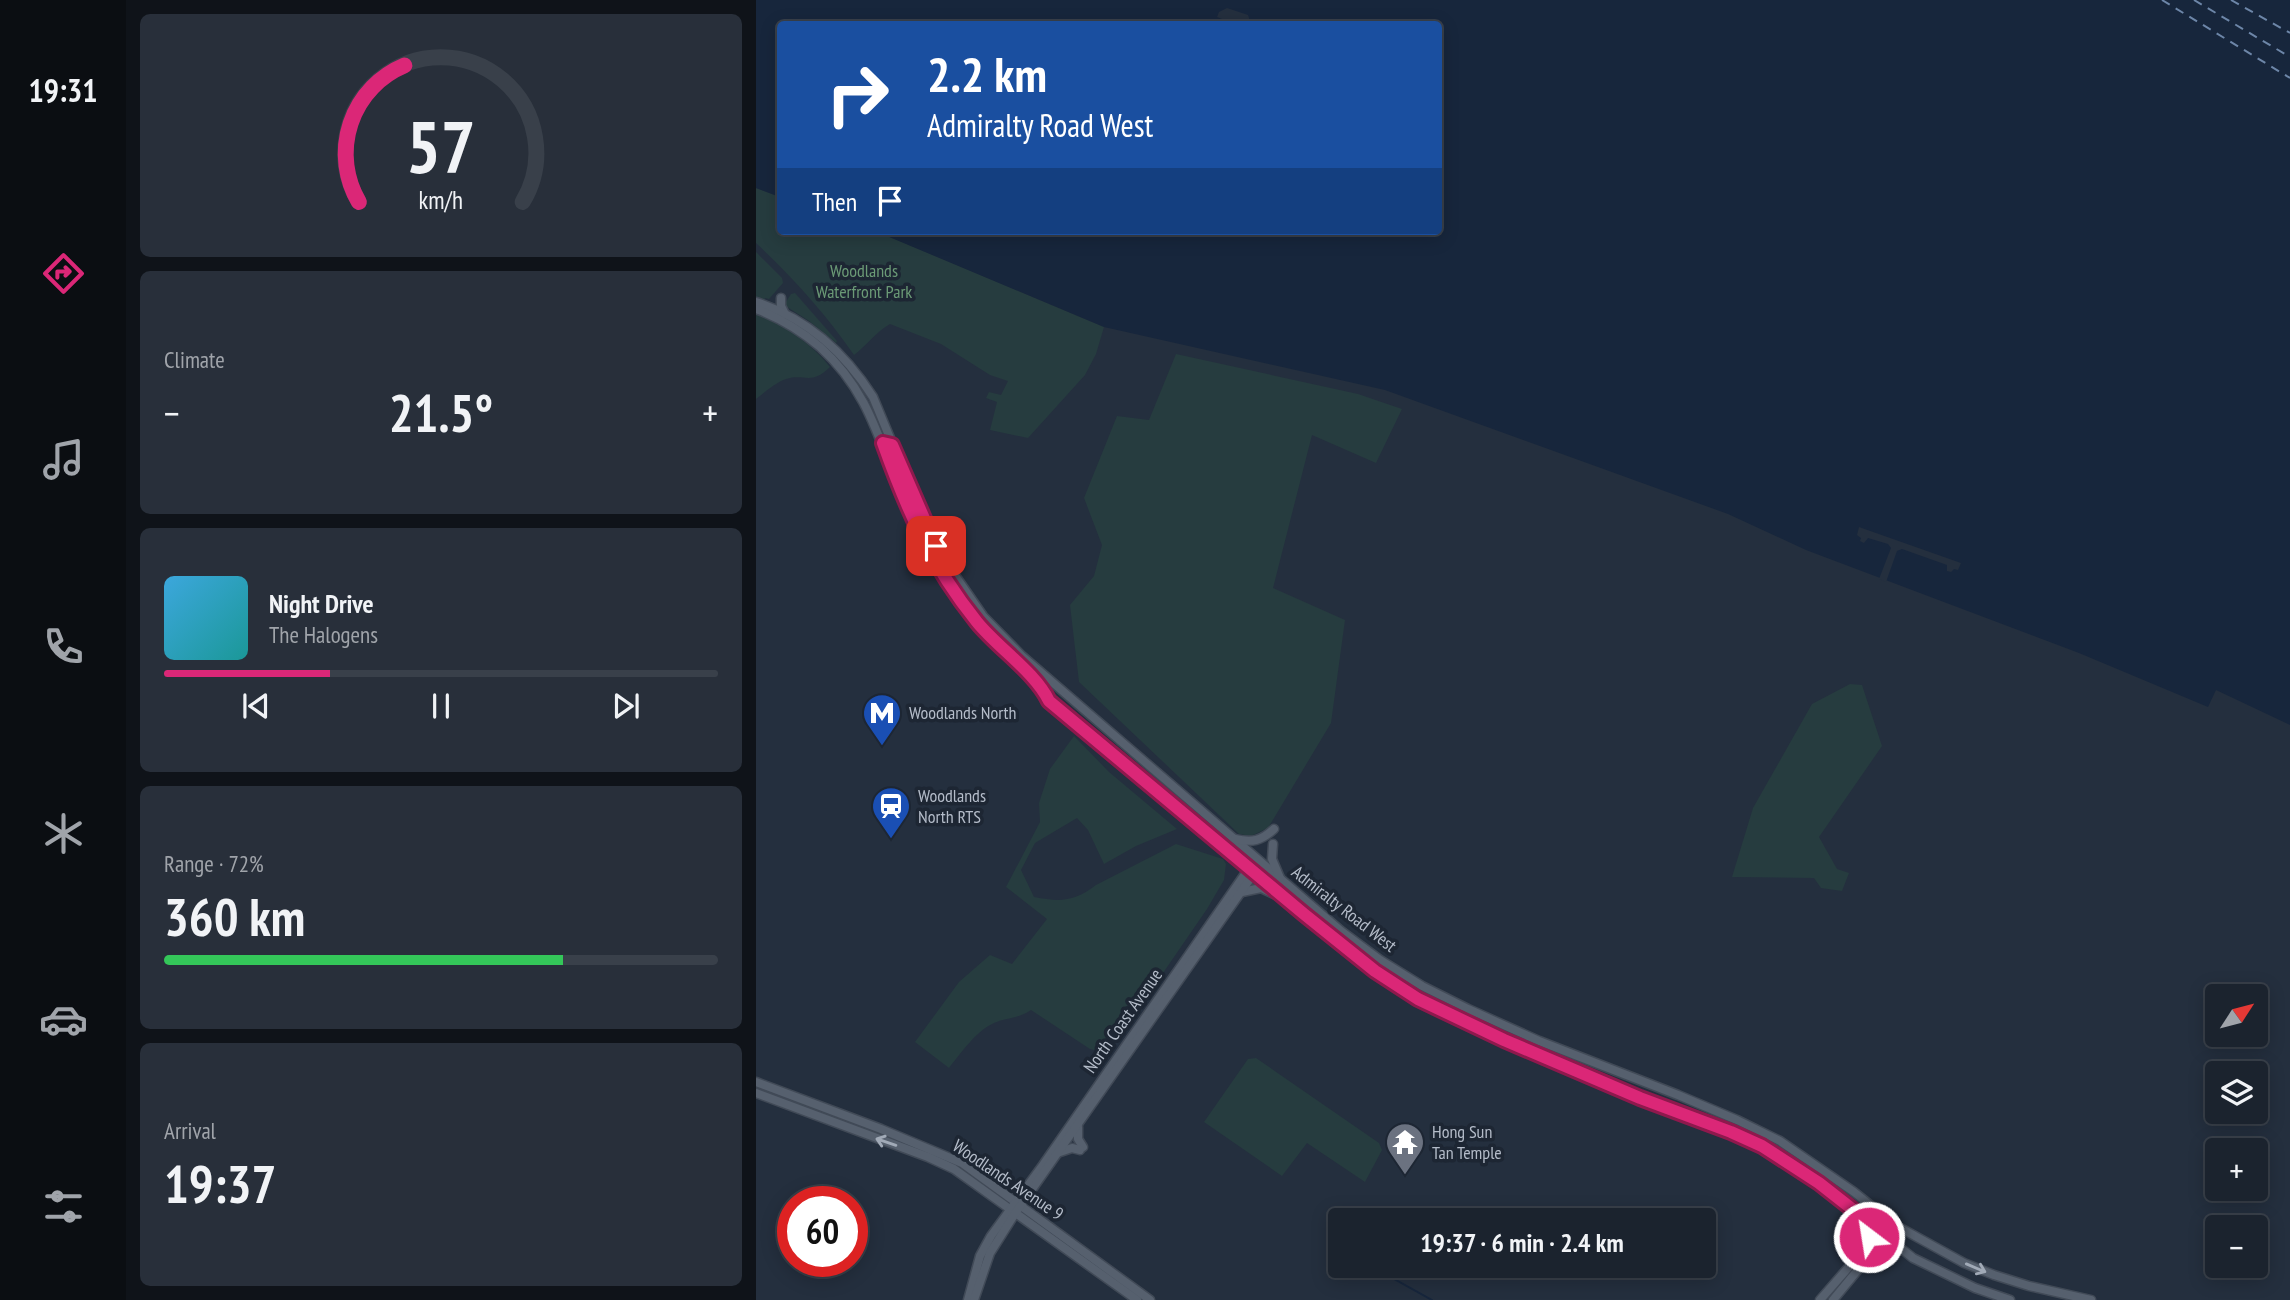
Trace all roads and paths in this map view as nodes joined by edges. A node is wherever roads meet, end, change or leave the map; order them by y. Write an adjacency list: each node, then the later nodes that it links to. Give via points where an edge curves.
1 (781, 298): 5 (main road)
2 (756, 302): 4 (main road)
3 (756, 309): 4 (main road)
4 (766, 309): 5 (main road, Admiralty Road West); 6 (main road, Admiralty Road West, via 839,364)
5 (785, 314): 6 (main road, Admiralty Road West, via 850,363 873,397)
6 (883, 433): 7 (main road); 8 (main road, Admiralty Road West)
7 (879, 444): 8 (main road); 10 (main road, Admiralty Road West, via 914,524 970,614 1041,685 1049,701)
8 (892, 445): 9 (main road, Admiralty Road West, via 923,520 965,592 1016,650)
9 (1106, 727): 10 (main road, via 1117,742 1113,750); 11 (main road, Admiralty Road West)
10 (1107, 748): 12 (main road, Admiralty Road West)
11 (1131, 749): 12 (main road, via 1118,752); 14 (main road, Admiralty Road West)
12 (1124, 763): 16 (main road, Admiralty Road West)
13 (1275, 829): 14 (main road, via 1258,841)
14 (1232, 838): 17 (main road, Admiralty Road West)
15 (1273, 844): 19 (main road, via 1272,859)
16 (1230, 853): 18 (main road, Admiralty Road West); 20 (main road, via 1240,870)
17 (1258, 861): 18 (main road, North Coast Avenue); 19 (main road, Admiralty Road West)
18 (1252, 871): 20 (main road, North Coast Avenue); 21 (main road, North Coast Avenue); 22 (main road, Admiralty Road West)
19 (1282, 881): 23 (main road, Admiralty Road West, via 1380,960)
20 (1239, 882): 35 (main road, North Coast Avenue)
21 (1241, 892): 22 (main road, via 1261,888); 32 (main road, North Coast Avenue)
22 (1285, 899): 25 (main road, Admiralty Road West, via 1418,999)
23 (1512, 1030): 24 (main road, Admiralty Road West); 25 (main road, via 1516,1038)
24 (1539, 1041): 26 (main road, via 1533,1045); 41 (main road, Admiralty Road West, via 1737,1119 1782,1142)
25 (1510, 1042): 26 (main road, Admiralty Road West)
26 (1536, 1052): 39 (main road, Admiralty Road West, via 1762,1146)
27 (756, 1082): 29 (main road, Woodlands Avenue 9)
28 (756, 1093): 30 (main road, Woodlands Avenue 9)
29 (797, 1096): 30 (main road, via 789,1099); 31 (main road, Woodlands Avenue 9)
30 (794, 1108): 33 (main road, Woodlands Avenue 9)
31 (851, 1117): 33 (main road, via 856,1123); 36 (main road, Woodlands Avenue 9, via 944,1154)
32 (1078, 1124): 34 (main road, North Coast Avenue); 34 (main road, via 1082,1148)
33 (850, 1129): 37 (main road, Woodlands Avenue 9, one-way to 33, via 929,1157)
34 (1060, 1152): 35 (main road, North Coast Avenue)
35 (1031, 1186): 36 (main road); 38 (main road, North Coast Avenue); 40 (main road)
36 (1002, 1191): 38 (main road, Woodlands Avenue 9)
37 (992, 1194): 38 (main road, Woodlands Avenue 9); 42 (main road)
38 (1016, 1207): 40 (main road, Woodlands Avenue 9); 42 (main road, North Coast Avenue)
39 (1861, 1216): 43 (main road, Admiralty Road West); 44 (main road, via 1869,1231)
40 (1037, 1222): 42 (main road); 48 (main road, Woodlands Avenue 9); 49 (main road, Woodlands Avenue 9)
41 (1892, 1223): 43 (main road); 53 (main road, Admiralty Road West, one-way to 53, via 1994,1275)
42 (1003, 1225): 46 (main road, via 980,1256); 47 (main road)
43 (1883, 1234): 44 (main road); 45 (main road, Admiralty Road West)
44 (1870, 1249): 45 (main road); 50 (main road); 51 (main road)
45 (1903, 1250): 52 (main road, Admiralty Road West, via 1947,1275)
46 (968, 1300)
47 (974, 1300)
48 (1137, 1300)
49 (1150, 1300)
50 (1821, 1300)
51 (1833, 1300)
52 (2010, 1300)
53 (2091, 1300)

